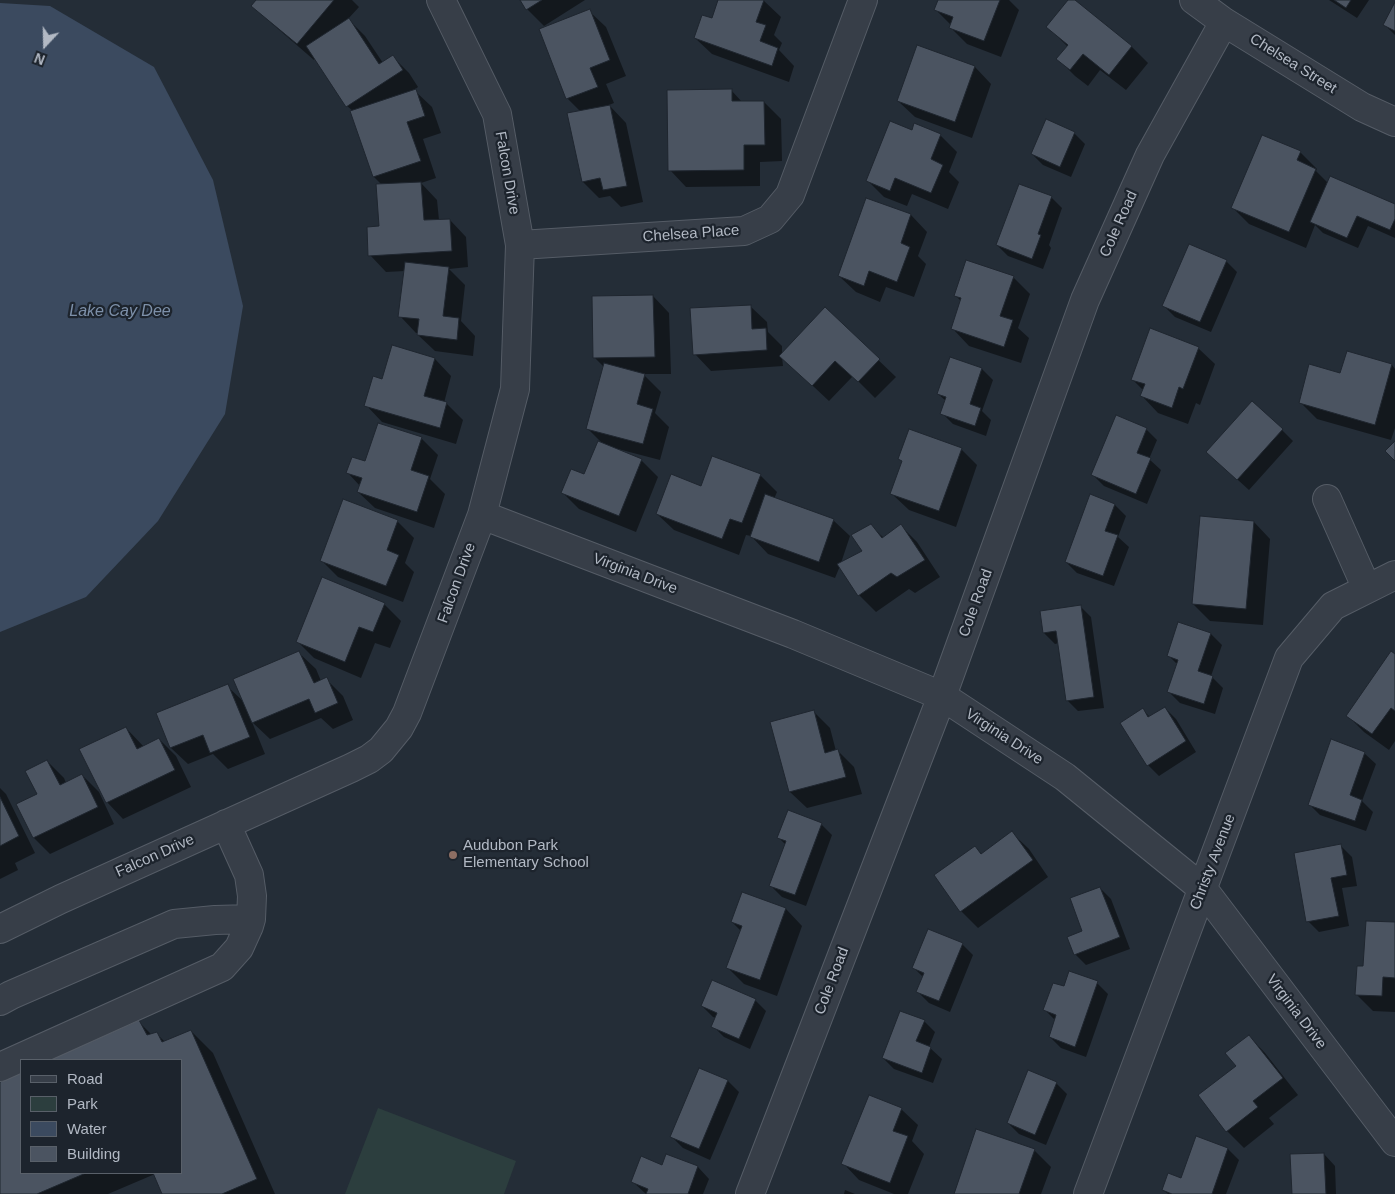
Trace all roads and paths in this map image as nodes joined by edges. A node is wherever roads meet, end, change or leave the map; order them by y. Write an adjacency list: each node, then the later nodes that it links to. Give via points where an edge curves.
1 (441, 0): 6 (street, Falcon Drive, via 497,114)
2 (863, 0): 6 (street, Chelsea Place, via 790,195 770,219 744,231)
3 (1194, 0): 4 (street, Chelsea Street)
4 (1224, 22): 5 (street, Chelsea Street, via 1362,107); 11 (street, Cole Road, via 1150,155 1085,300)
5 (1395, 122)
6 (520, 245): 8 (street, Falcon Drive, via 515,389)
7 (1327, 499): 10 (street)
8 (482, 515): 11 (street, Virginia Drive, via 793,634); 12 (street, Falcon Drive, via 414,697 390,740 369,759)
9 (1395, 574): 10 (street, Christy Avenue)
10 (1367, 589): 13 (street, Christy Avenue, via 1333,606 1289,658)
11 (942, 696): 13 (street, Virginia Drive, via 1066,777); 19 (street, Cole Road)
12 (226, 824): 14 (street, via 249,875); 15 (street, Falcon Drive)
13 (1203, 889): 18 (street, Virginia Drive); 20 (street, Christy Avenue)
14 (251, 919): 16 (street, via 174,924); 17 (street, via 239,948 222,967)
15 (0, 929)
16 (0, 1000)
17 (0, 1067)
18 (1395, 1142)
19 (750, 1194)
20 (1088, 1194)

